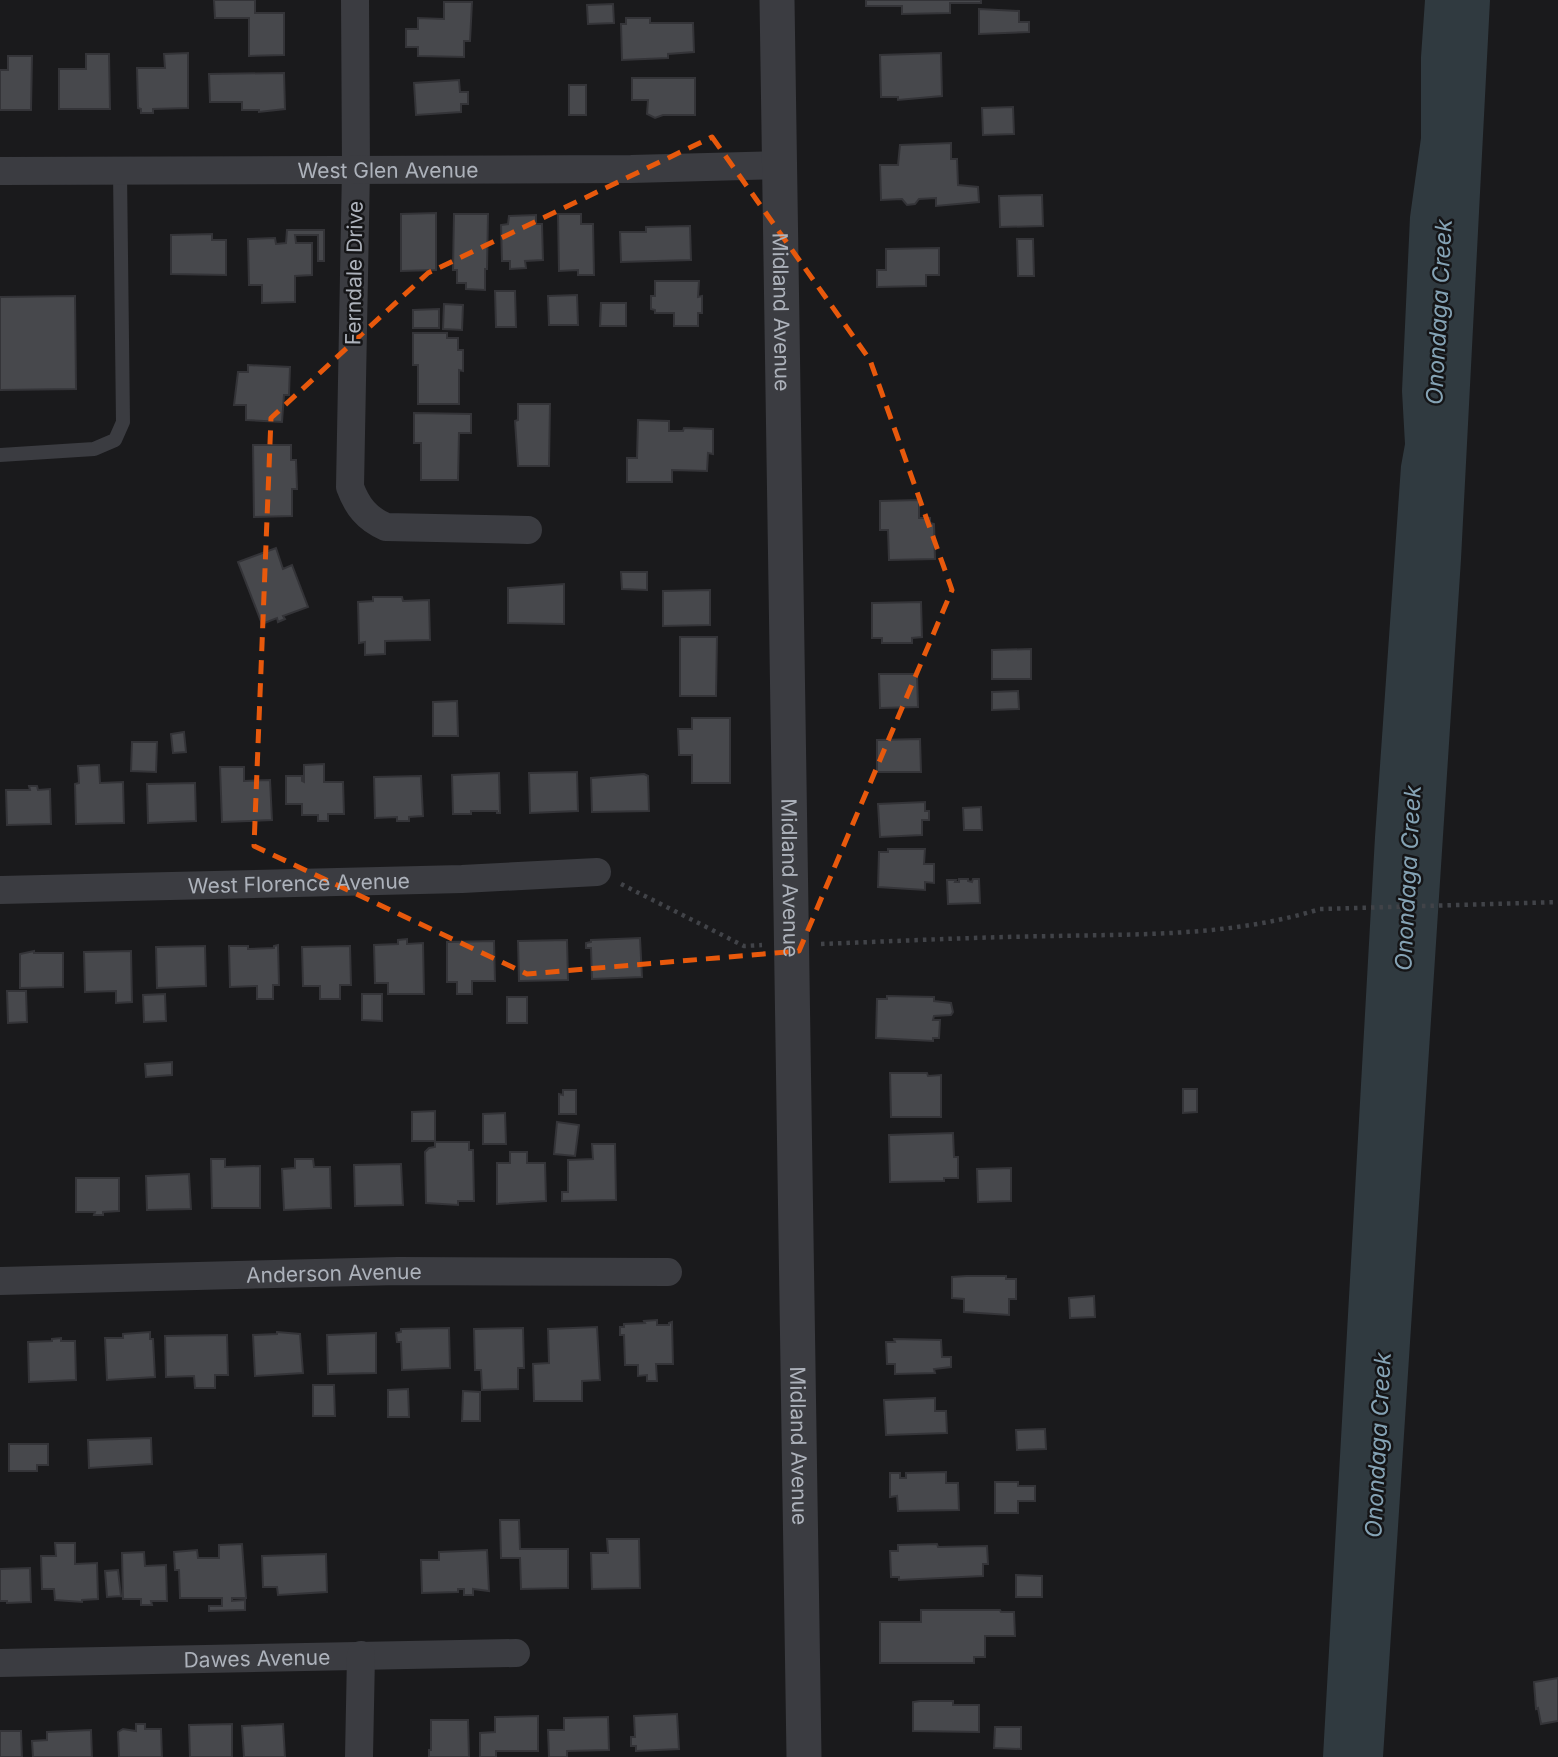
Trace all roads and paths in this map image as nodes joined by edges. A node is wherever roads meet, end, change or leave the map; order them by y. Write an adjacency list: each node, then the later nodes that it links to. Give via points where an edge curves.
1 (355, 0): 4 (street, Ferndale Drive)
2 (777, 0): 3 (street, Midland Avenue)
3 (778, 164): 4 (street, West Glen Avenue); 20 (street, Midland Avenue)
4 (356, 169): 6 (street, West Glen Avenue); 8 (street, Ferndale Drive, via 350,487 356,504 386,527)
5 (0, 171): 6 (street, West Glen Avenue)
6 (120, 172): 7 (lane, via 123,422 115,440 94,449)
7 (0, 455)
8 (528, 530)
9 (597, 872): 10 (street, West Florence Avenue); 13 (path, via 744,946)
10 (0, 890)
11 (1558, 902): 12 (path, via 1320,909 1285,920 1201,933)
12 (821, 944)
13 (770, 946)
14 (668, 1272): 15 (street, Anderson Avenue, via 398,1271)
15 (0, 1281)
16 (516, 1653): 17 (street, Dawes Avenue)
17 (362, 1655): 18 (street, Dawes Avenue); 19 (street)
18 (0, 1663)
19 (359, 1757)
20 (804, 1757)

